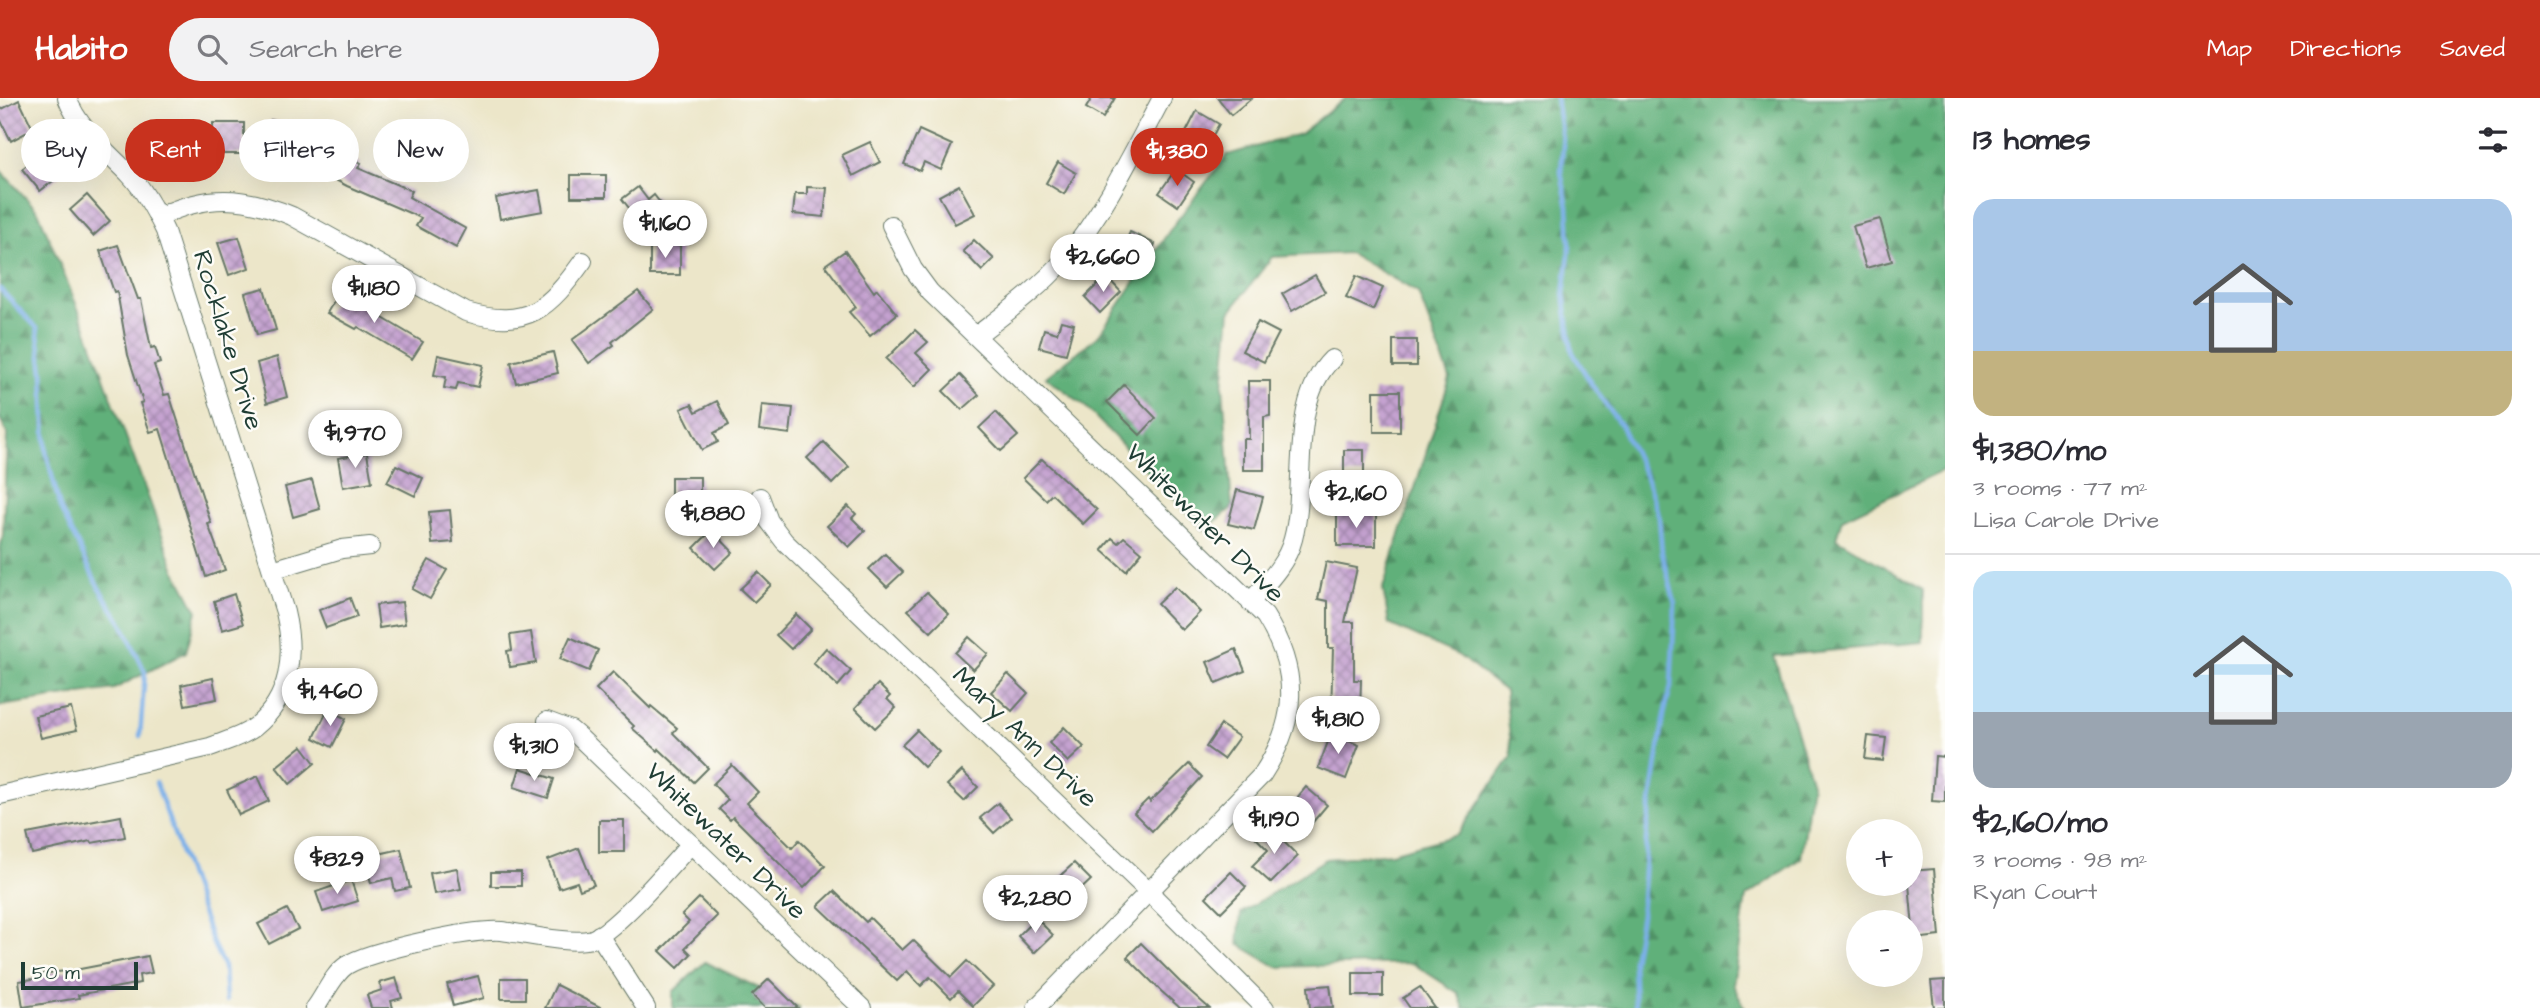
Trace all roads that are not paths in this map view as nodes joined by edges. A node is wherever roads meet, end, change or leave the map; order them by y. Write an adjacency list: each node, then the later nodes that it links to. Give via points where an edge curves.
1 (66, 98): 3 (street, Rocklake Drive, via 81,123 140,187)
2 (1162, 98): 6 (street, via 1076,244 1034,291)
3 (158, 217): 5 (street, via 210,200 273,208 466,312 485,317 516,317 541,308 558,296); 10 (street, Rocklake Drive, via 177,262)
4 (891, 225): 6 (street, Whitewater Drive, via 930,292)
5 (583, 261)
6 (976, 336): 11 (street, Whitewater Drive)
7 (1332, 359): 11 (street, via 1319,371 1306,410 1293,540)
8 (760, 496): 15 (street, Mary Ann Drive, via 769,521 784,541)
9 (370, 546): 10 (street, via 342,549)
10 (272, 570): 13 (street, Rocklake Drive, via 290,631 290,667 275,703 254,727 210,747)
11 (1251, 601): 15 (street, Whitewater Drive, via 1265,616 1283,651 1289,673 1286,729 1262,775)
12 (547, 721): 14 (street, Whitewater Drive, via 571,730)
13 (0, 795)
14 (691, 844): 16 (street); 19 (street, Whitewater Drive)
15 (1149, 892): 20 (street, Whitewater Drive); 21 (street, Mary Ann Drive)
16 (599, 935): 17 (street, via 571,940 486,931 433,940 345,966); 18 (street)
17 (315, 1008)
18 (646, 1008)
19 (862, 1008)
20 (1036, 1008)
21 (1265, 1008)

